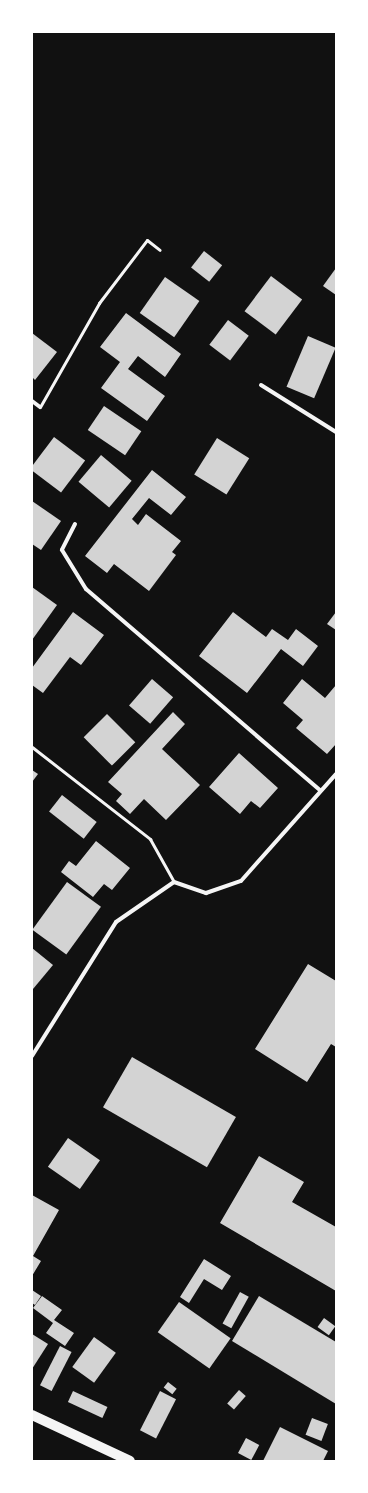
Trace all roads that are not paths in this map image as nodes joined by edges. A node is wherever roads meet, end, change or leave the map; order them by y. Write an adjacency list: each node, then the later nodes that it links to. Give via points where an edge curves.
1 (160, 250): 4 (lane, via 147,240 99,304)
2 (261, 385): 5 (street)
3 (32, 401): 4 (street)
4 (40, 407)
5 (336, 432)
6 (75, 524): 9 (street, via 62,550 86,589)
7 (32, 747): 10 (lane, via 150,839)
8 (336, 774): 9 (street)
9 (320, 790): 10 (street, via 241,881 206,892)
10 (174, 882): 11 (street, via 116,922)
11 (32, 1056)
12 (32, 1415): 13 (main road)
13 (130, 1461)

